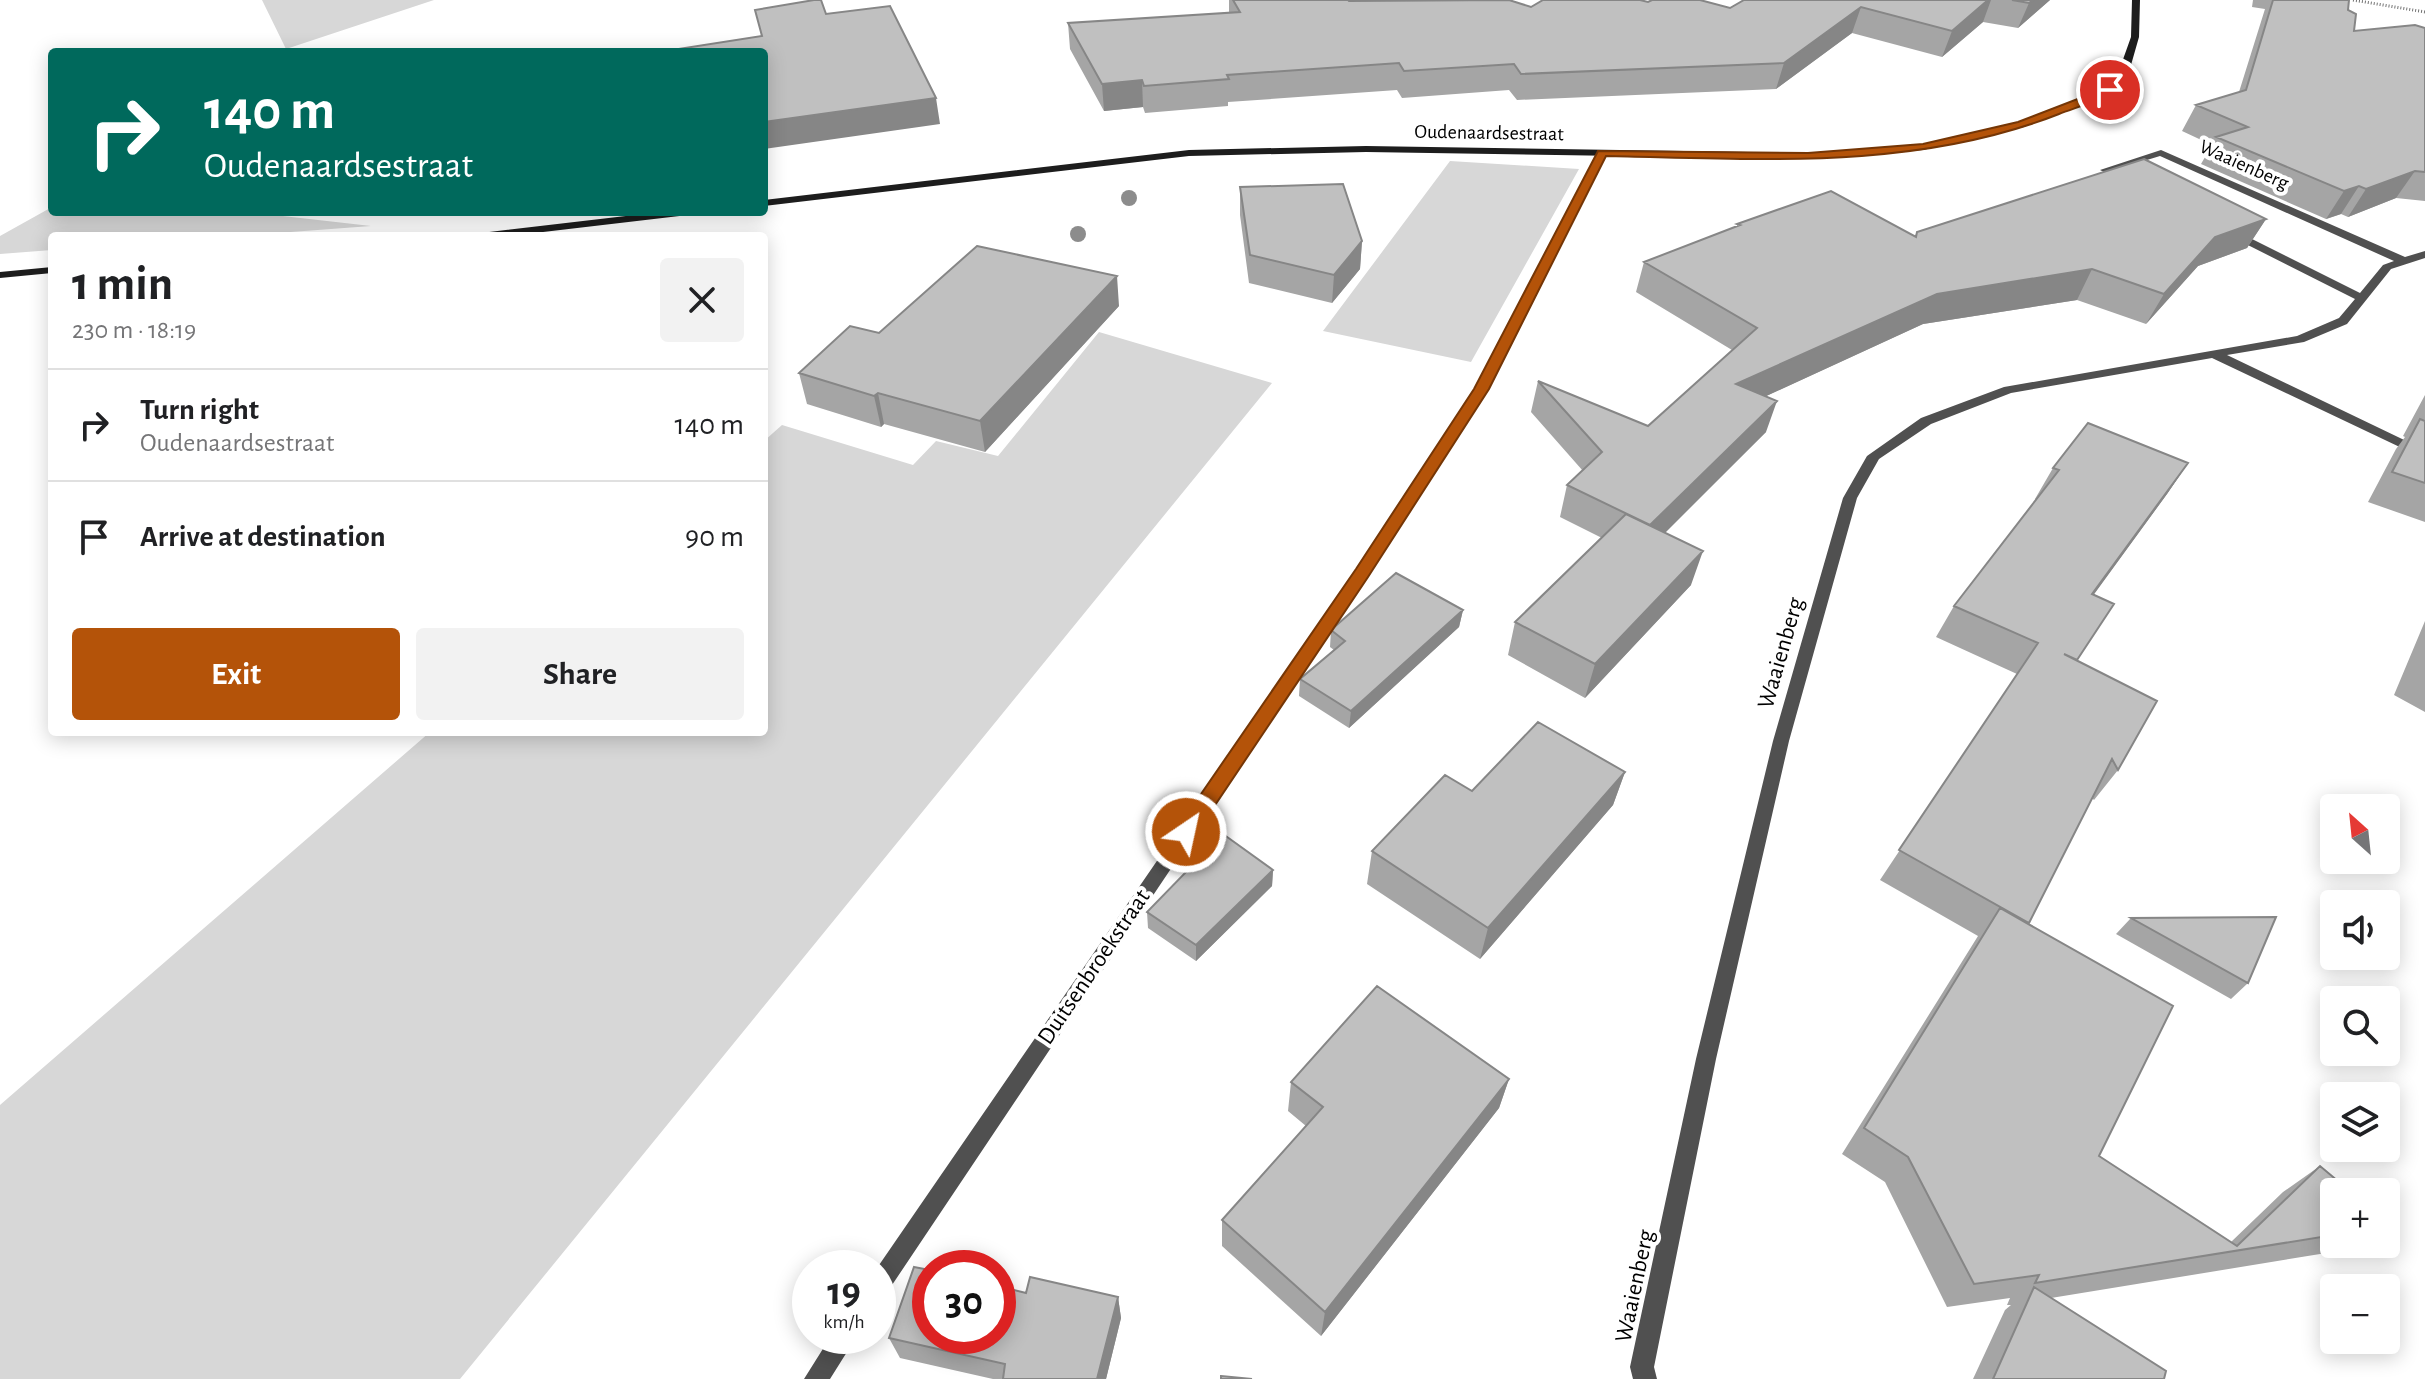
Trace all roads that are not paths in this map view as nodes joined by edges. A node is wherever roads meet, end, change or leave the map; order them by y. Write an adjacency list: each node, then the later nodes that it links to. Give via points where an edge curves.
1 (2136, 0): 2 (main road, Oudenaardsestraat, via 2135,37 2110,90 2021,125 1923,147 1808,156)
2 (1602, 153): 4 (main road, Oudenaardsestraat, via 1189,153); 15 (street, Duitsenbroekstraat, via 1473,402)
3 (2134, 184): 9 (street, Waaienberg, via 2105,170 2161,153)
4 (768, 203)
5 (654, 216): 7 (main road)
6 (2219, 227): 12 (street)
7 (516, 232)
8 (2425, 254): 9 (street, Waaienberg)
9 (2404, 261): 12 (street, Waaienberg, via 2387,267)
10 (48, 270): 11 (main road)
11 (0, 275)
12 (2361, 298): 13 (street, Waaienberg, via 2343,321 2300,339)
13 (2214, 354): 14 (street); 18 (street, Waaienberg, via 2008,390 1926,421 1874,456 1850,498 1781,741 1713,1029 1642,1367)
14 (2425, 455)
15 (896, 1259)
16 (833, 1354): 17 (street)
17 (816, 1379)
18 (1645, 1379)

